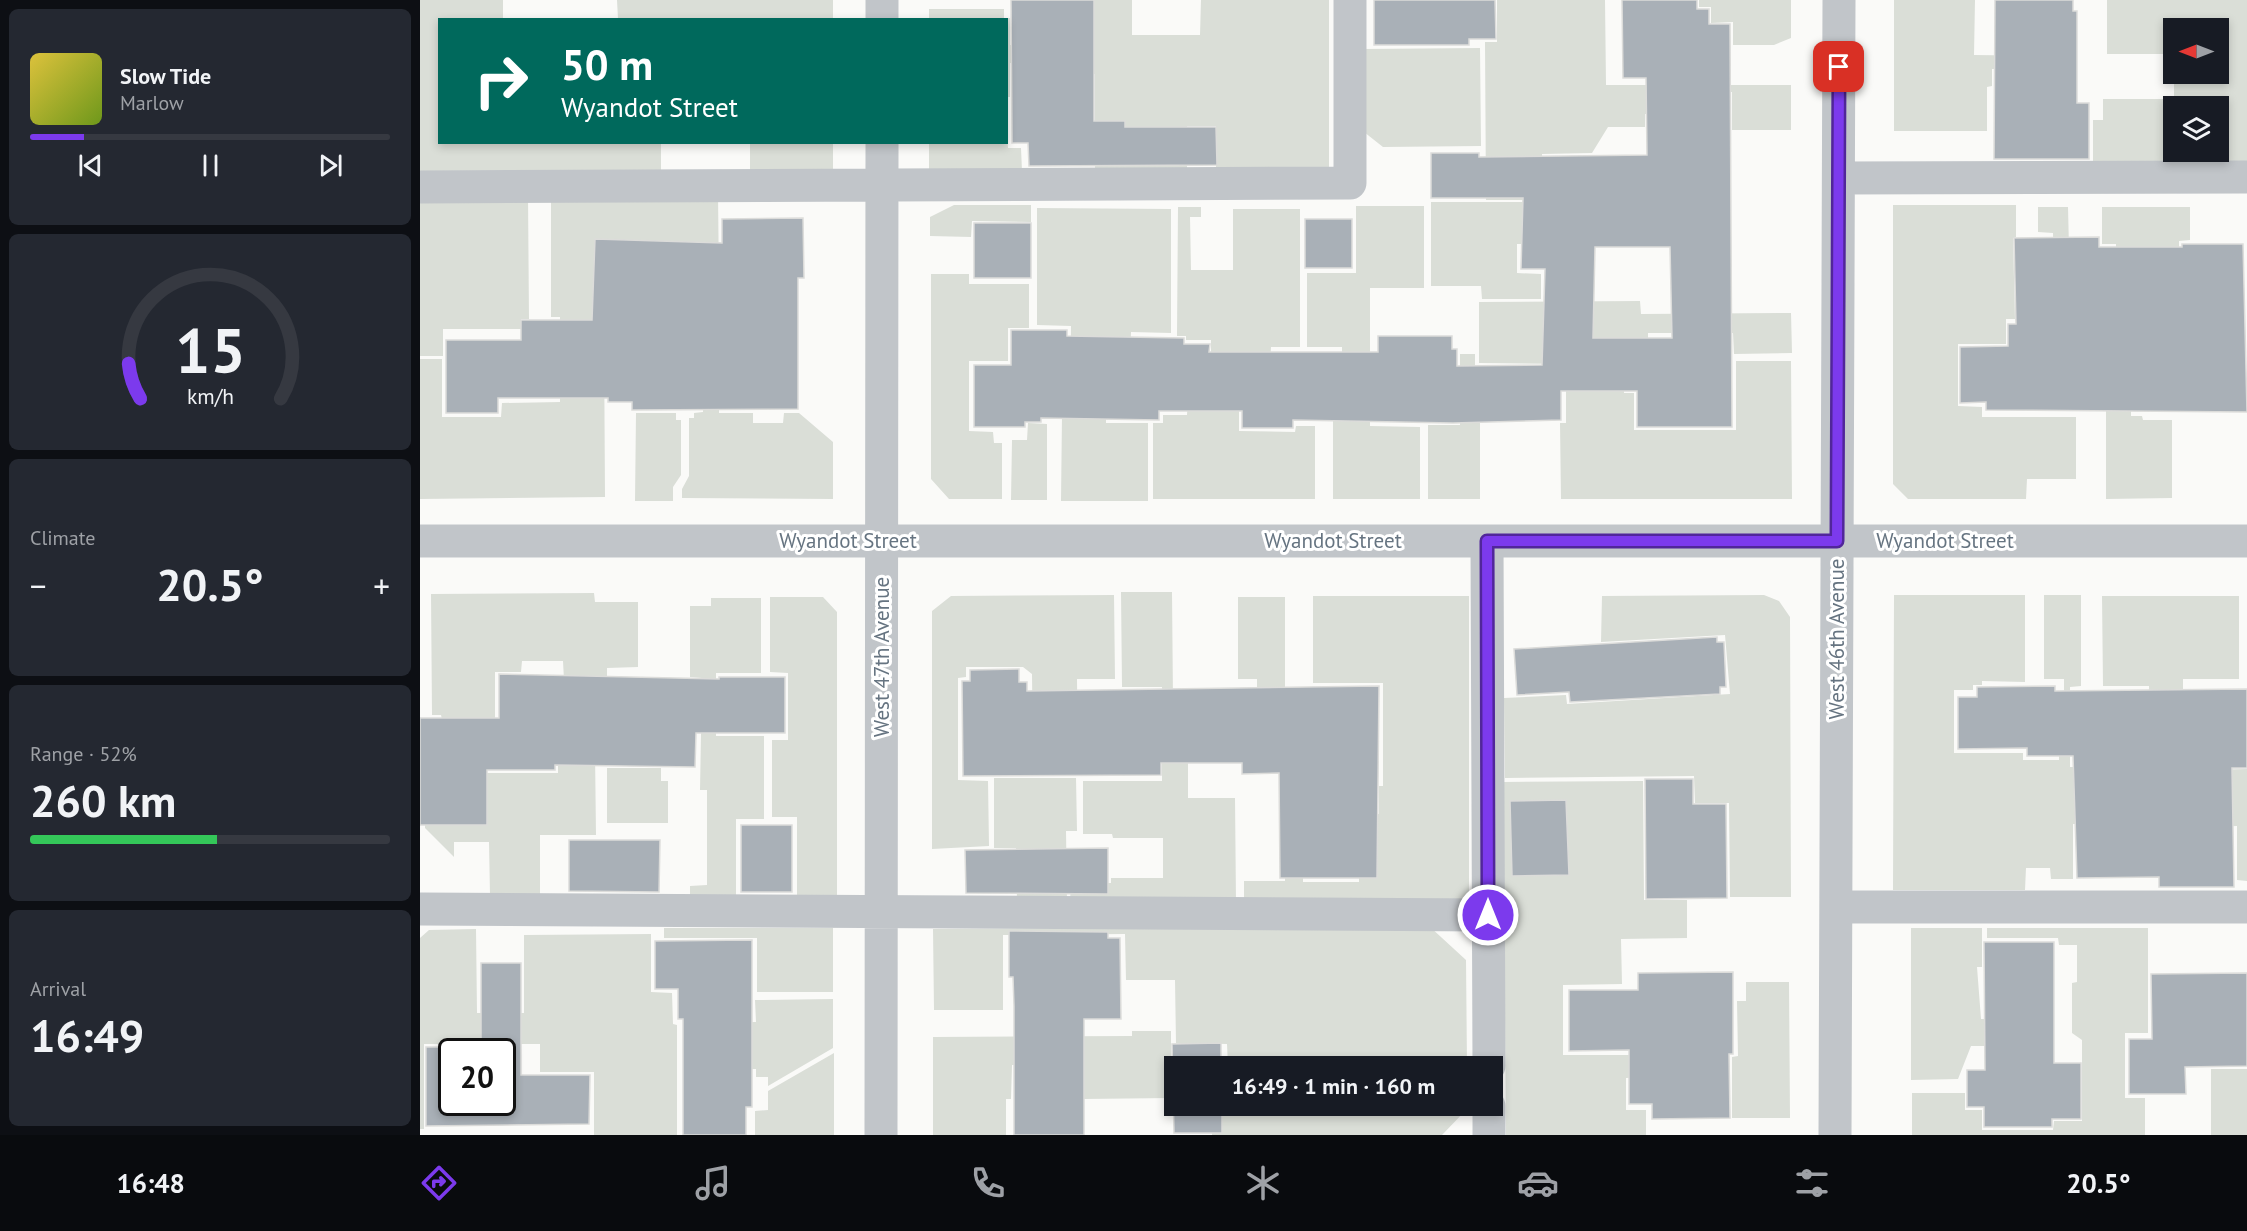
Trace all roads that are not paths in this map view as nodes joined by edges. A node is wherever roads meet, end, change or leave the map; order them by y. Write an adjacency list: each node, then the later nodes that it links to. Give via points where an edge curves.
1 (882, 0): 4 (street)
2 (1350, 0): 8 (street, via 1350,183)
3 (1839, 0): 7 (street, West 46th Avenue)
4 (882, 18)
5 (882, 144): 8 (street, West 47th Avenue)
6 (2247, 177): 7 (street)
7 (1839, 178): 13 (street, West 46th Avenue)
8 (882, 185): 9 (street); 11 (street, West 47th Avenue)
9 (420, 187)
10 (420, 541): 11 (street, Wyandot Street)
11 (882, 541): 12 (street, Wyandot Street); 18 (street, West 47th Avenue)
12 (1487, 541): 13 (street, Wyandot Street); 19 (street)
13 (1837, 541): 14 (street, Wyandot Street); 15 (street, West 46th Avenue)
14 (2247, 541)
15 (1836, 907): 16 (street); 24 (street, West 46th Avenue)
16 (2247, 907)
17 (420, 909): 18 (street)
18 (881, 912): 19 (street); 22 (street, West 47th Avenue)
19 (1488, 915): 20 (street)
20 (1489, 1056)
21 (1489, 1116): 23 (street)
22 (881, 1135)
23 (1489, 1135)
24 (1835, 1135)

